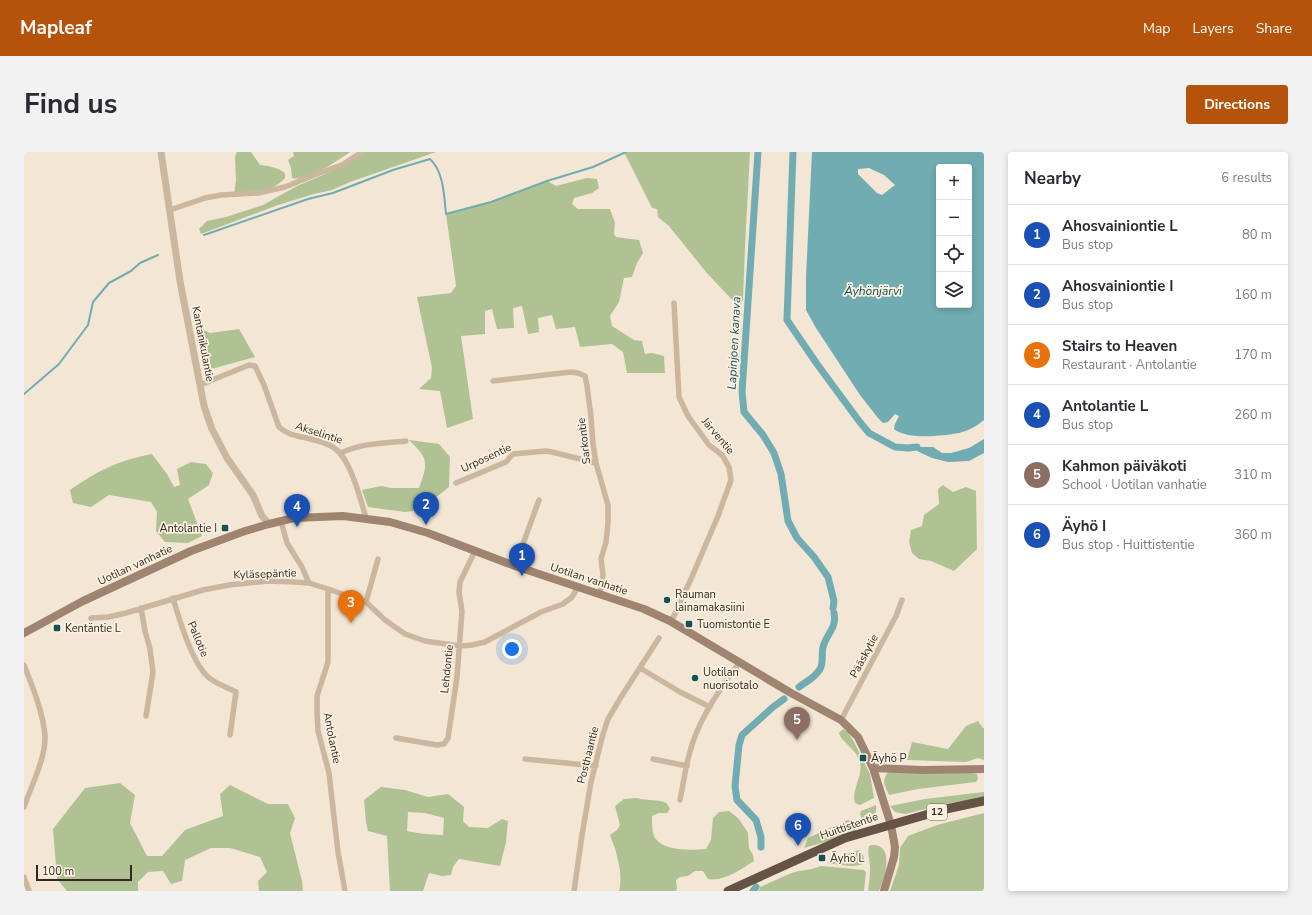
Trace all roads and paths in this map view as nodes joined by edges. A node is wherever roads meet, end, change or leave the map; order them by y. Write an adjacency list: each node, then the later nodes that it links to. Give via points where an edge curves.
1 (161, 152): 3 (street, Kantanikulantie)
2 (362, 152): 3 (street, via 342,165 285,187 258,193 221,194)
3 (170, 210): 6 (street, Kantanikulantie, via 180,281)
4 (674, 303): 27 (street, Järventie, via 679,398 688,416 709,445 722,455 729,467 731,480 692,579)
5 (493, 381): 9 (street, Sarkontie, via 571,372 585,376)
6 (200, 385): 8 (street, Akselintie, via 249,365 255,366 279,427 285,432 335,448); 14 (street, Kantanikulantie, via 212,430)
7 (406, 441): 8 (street, Akselintie, via 369,444)
8 (341, 453): 12 (street, via 360,496)
9 (596, 463): 10 (street, Urposentie, via 546,451 513,454 506,462); 21 (street, Sarkontie, via 608,505 606,542 601,559 603,575)
10 (456, 483)
11 (539, 500): 17 (street)
12 (366, 518): 13 (main road, Uotilan vanhatie, via 294,518); 15 (main road, Uotilan vanhatie, via 428,533)
13 (281, 521): 14 (main road, Uotilan vanhatie); 18 (street, via 287,543)
14 (269, 524): 28 (main road, Uotilan vanhatie, via 191,551 83,601)
15 (475, 551): 17 (main road, Uotilan vanhatie); 30 (street, Lehdontie, via 460,582)
16 (378, 560): 24 (street)
17 (515, 566): 19 (main road, Uotilan vanhatie)
18 (309, 583): 20 (street, Kyläsepäntie); 22 (street, Kyläsepäntie, via 268,581 229,585)
19 (578, 587): 21 (main road, Uotilan vanhatie); 30 (street, Kyläsepäntie, via 572,597 563,604 541,612 485,642)
20 (328, 588): 24 (street, Kyläsepäntie); 51 (street, Antolantie, via 328,662 317,696 318,731 329,773)
21 (600, 594): 27 (main road, Uotilan vanhatie, via 644,608)
22 (173, 598): 25 (street, Kyläsepäntie); 37 (street, Pallotie, via 200,669 210,678 236,692)
23 (902, 600): 36 (street, Pääskytie)
24 (366, 602): 30 (street, Kyläsepäntie, via 405,634 425,641)
25 (141, 608): 26 (street, Kyläsepäntie, via 108,617); 35 (street, via 153,672)
26 (91, 618)
27 (670, 621): 31 (main road, Uotilan vanhatie)
28 (24, 633)
29 (659, 638): 33 (street, Posthaantie)
30 (460, 646): 38 (street, Lehdontie, via 448,738 444,744)
31 (739, 663): 34 (street); 36 (main road, Uotilan vanhatie)
32 (24, 665): 47 (street, via 36,698 45,737 38,771)
33 (640, 668): 34 (street); 41 (street, Posthaantie, via 608,718)
34 (710, 707): 42 (street, via 692,743)
35 (146, 716)
36 (841, 720): 43 (main road, Uotilan vanhatie, via 858,737)
37 (230, 735)
38 (396, 738)
39 (525, 759): 41 (street)
40 (653, 759): 42 (street)
41 (596, 766): 52 (street, Posthaantie, via 583,828)
42 (687, 766): 45 (street)
43 (873, 768): 44 (main road); 48 (main road, Uotilan vanhatie)
44 (984, 769)
45 (680, 800)
46 (984, 801): 48 (highway, Huittistentie / 12)
47 (24, 807)
48 (891, 825): 53 (highway, Huittistentie / 12, via 845,838); 54 (main road, Uotilan vanhatie, via 894,857)
49 (24, 877): 50 (street)
50 (29, 891)
51 (345, 891)
52 (574, 891)
53 (728, 891)
54 (884, 891)

